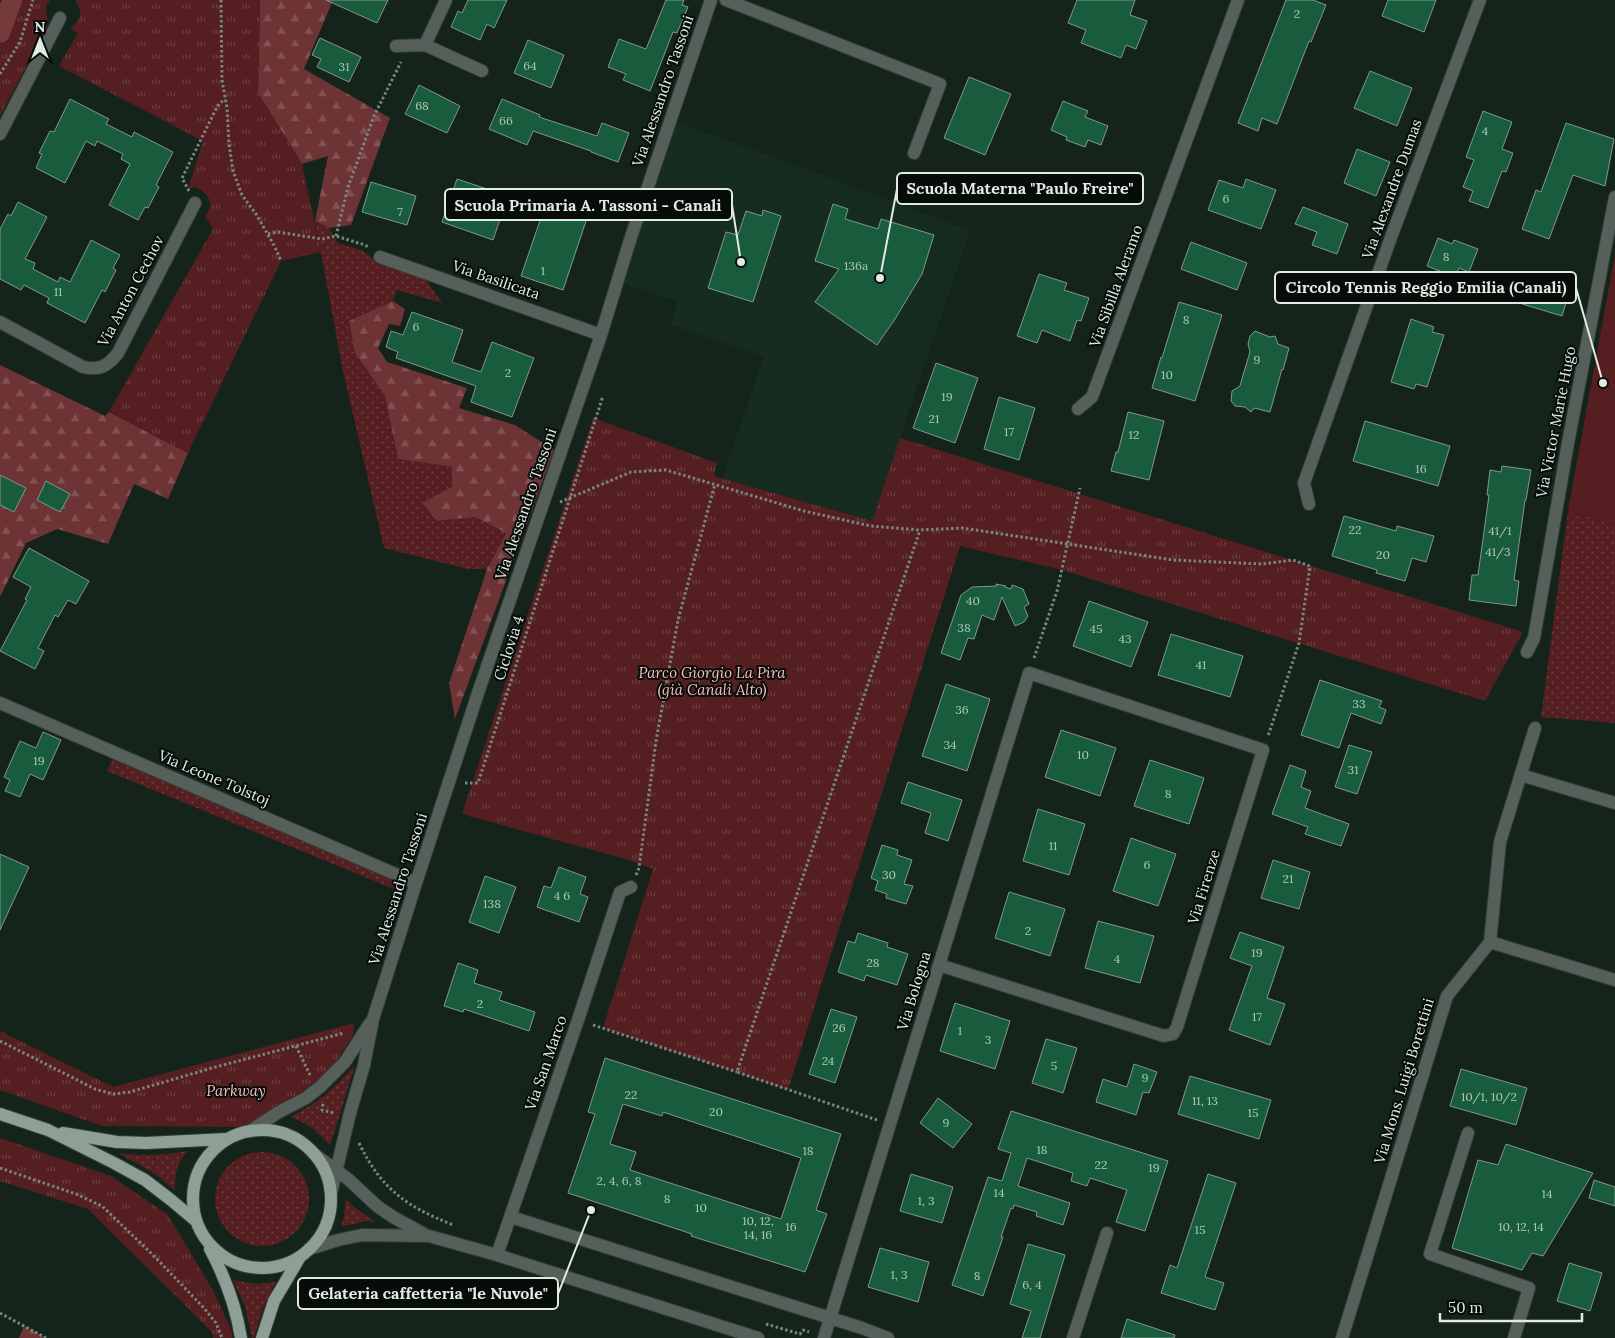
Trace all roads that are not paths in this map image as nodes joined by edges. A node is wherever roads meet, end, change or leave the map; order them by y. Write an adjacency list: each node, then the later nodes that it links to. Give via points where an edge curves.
1 (446, 0): 7 (street)
2 (712, 0): 16 (street, Via Alessandro Tassoni)
3 (726, 0): 11 (street, via 940,84)
4 (1238, 0): 17 (street, Via Sibilla Aleramo, via 1092,397)
5 (1480, 0): 18 (street, Via Alexandre Dumas, via 1304,483)
6 (60, 18): 10 (street)
7 (425, 45): 8 (street); 9 (street)
8 (396, 46)
9 (482, 71)
10 (0, 134)
11 (914, 153)
12 (1615, 197): 19 (street, Via Victor Marie Hugo, via 1534,638)
13 (195, 203): 15 (street, Via Anton Cechov, via 118,353 103,367 93,370 83,367)
14 (380, 257): 16 (street, Via Basilicata)
15 (0, 322)
16 (601, 335): 25 (street, Via Alessandro Tassoni)
17 (1078, 409)
18 (1308, 504)
19 (1527, 652)
20 (0, 703): 25 (street, Via Leone Tolstoj)
21 (1535, 728): 23 (street)
22 (1263, 750): 28 (street, Via Firenze, via 1173,1034 1164,1036); 28 (street, Via Bologna, via 1029,673)
23 (1521, 775): 24 (street); 27 (street, via 1500,842)
24 (1615, 803)
25 (416, 883): 30 (street, Via Alessandro Tassoni)
26 (631, 887): 39 (street, Via San Marco, via 620,892)
27 (1490, 942): 29 (street); 53 (street, Via Mons. Luigi Borettini, via 1447,996)
28 (939, 965): 46 (street, Via Bologna)
29 (1615, 980)
30 (373, 1019): 33 (street, Via Alessandro Tassoni, via 345,1062 320,1087); 37 (street, Via Alessandro Tassoni)
31 (0, 1114): 32 (main road)
32 (48, 1130): 35 (main road, via 117,1142); 40 (main road, via 145,1180)
33 (250, 1131): 35 (main road); 36 (main road, via 284,1134 300,1141)
34 (1468, 1133): 54 (street, via 1430,1254 1529,1288)
35 (226, 1139): 40 (main road, via 206,1158 194,1183 192,1202)
36 (313, 1153): 37 (street); 38 (main road, via 322,1165)
37 (336, 1170): 38 (street, Via Alessandro Tassoni); 42 (street, via 377,1206)
38 (331, 1193): 44 (main road, via 326,1224)
39 (511, 1217): 45 (street, Via San Marco); 46 (street)
40 (196, 1220): 43 (main road)
41 (1107, 1233): 52 (street)
42 (429, 1236): 44 (street, via 362,1234); 45 (street)
43 (206, 1240): 44 (main road, via 225,1257 250,1267 276,1266); 47 (main road, via 226,1282)
44 (305, 1252): 48 (main road, via 274,1301)
45 (497, 1255): 49 (street)
46 (830, 1318): 50 (street, Via Bologna); 51 (street)
47 (242, 1338)
48 (262, 1338)
49 (758, 1338)
50 (824, 1338)
51 (888, 1338)
52 (1073, 1338)
53 (1342, 1338)
54 (1514, 1338)

